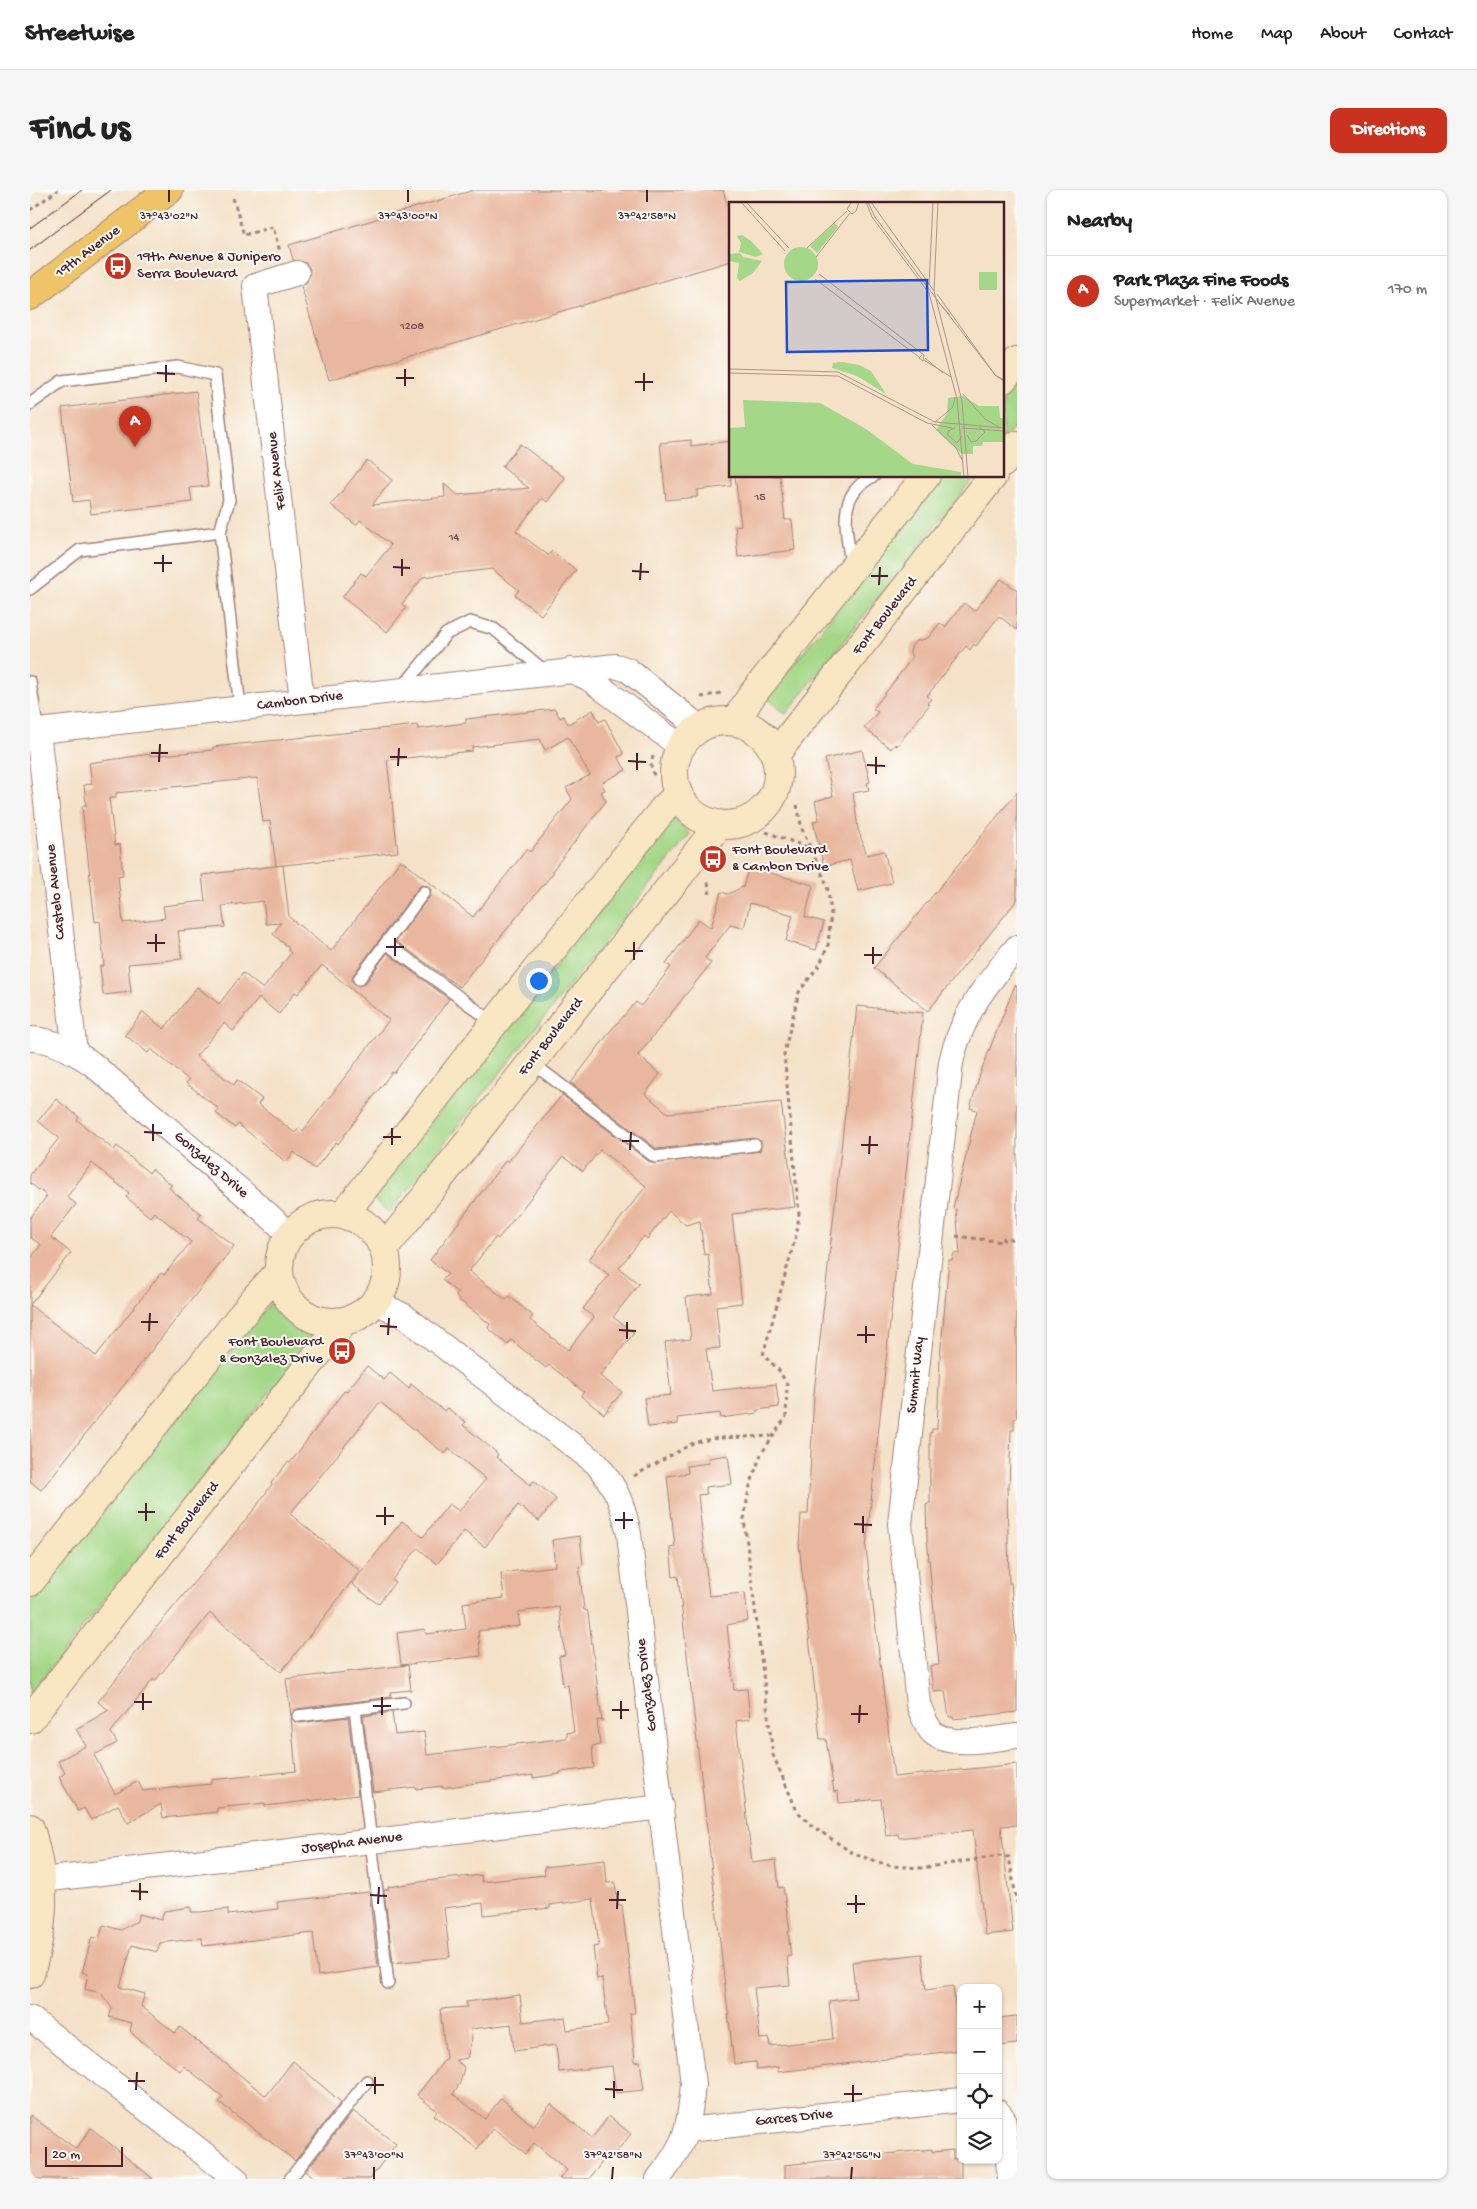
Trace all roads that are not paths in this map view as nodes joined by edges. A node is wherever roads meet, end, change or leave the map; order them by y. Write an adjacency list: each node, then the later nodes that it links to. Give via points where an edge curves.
1 (169, 190): 3 (highway, 19th Avenue)
2 (289, 266): 18 (street, Felix Avenue, via 255,286)
3 (30, 296)
4 (1017, 362): 5 (street)
5 (1004, 378)
6 (30, 404): 12 (lane, via 62,381 178,367 215,375 229,500)
7 (1017, 445): 8 (street)
8 (1004, 462)
9 (870, 478): 13 (lane, via 862,482 849,498 847,523)
10 (924, 478): 13 (street)
11 (991, 478): 24 (street, Font Boulevard)
12 (220, 532): 14 (lane, via 80,550); 19 (lane)
13 (852, 571): 20 (street, via 752,694)
14 (30, 589)
15 (558, 671): 17 (street, Cambon Drive); 17 (lane, via 494,629 470,622 446,634); 21 (street, Cambon Drive, via 616,666 628,670); 23 (street, via 588,678)
16 (30, 682): 22 (lane)
17 (401, 690): 18 (street, Cambon Drive)
18 (302, 701): 19 (street, Cambon Drive)
19 (240, 708): 22 (street, Cambon Drive)
20 (735, 720): 21 (street); 24 (street, via 764,736)
21 (699, 727): 23 (street)
22 (34, 732): 33 (street, Castelo Avenue)
23 (680, 746): 25 (street, via 673,770)
24 (775, 755): 26 (street, via 778,781 767,806 745,822)
25 (678, 795): 26 (street, via 695,815); 31 (street, via 664,808)
26 (719, 825): 34 (street, Font Boulevard)
27 (424, 892): 28 (lane)
28 (386, 943): 30 (lane); 31 (lane)
29 (1017, 947): 47 (street, Summit Way, via 968,1013 957,1037 951,1062 900,1524 918,1704 924,1720 933,1733 948,1740 966,1742)
30 (359, 980)
31 (494, 1023): 36 (street)
32 (30, 1039): 33 (street, Gonzalez Drive, via 41,1039)
33 (75, 1052): 37 (street, Gonzalez Drive, via 264,1210)
34 (531, 1062): 35 (lane, via 655,1157); 38 (street, Font Boulevard)
35 (755, 1145)
36 (343, 1215): 37 (street, via 319,1216 298,1227); 38 (street, via 372,1230)
37 (290, 1236): 39 (street, via 281,1252)
38 (384, 1249): 40 (street, via 387,1276)
39 (279, 1272): 41 (street, via 285,1294 300,1311 320,1321); 42 (street)
40 (376, 1302): 41 (street); 48 (street, Gonzalez Drive, via 404,1316 596,1463 616,1489 624,1507 629,1534)
41 (343, 1322): 46 (street, Font Boulevard)
42 (30, 1582)
43 (404, 1703): 44 (lane)
44 (355, 1709): 45 (lane); 50 (lane)
45 (298, 1716)
46 (30, 1719)
47 (1017, 1736)
48 (662, 1807): 50 (street, Josepha Avenue); 58 (street, Gonzalez Drive, via 693,2084)
49 (30, 1828): 51 (street)
50 (372, 1841): 51 (street, Josepha Avenue); 53 (lane)
51 (42, 1880): 52 (street, via 43,1917)
52 (30, 1974)
53 (388, 1983)
54 (30, 2018): 59 (street)
55 (366, 2081): 60 (lane)
56 (957, 2100): 58 (street, Garces Drive)
57 (1002, 2117): 62 (street)
58 (687, 2130): 61 (street, Gonzalez Drive, via 678,2153)
59 (236, 2179)
60 (290, 2179)
61 (658, 2179)
62 (1010, 2179)

